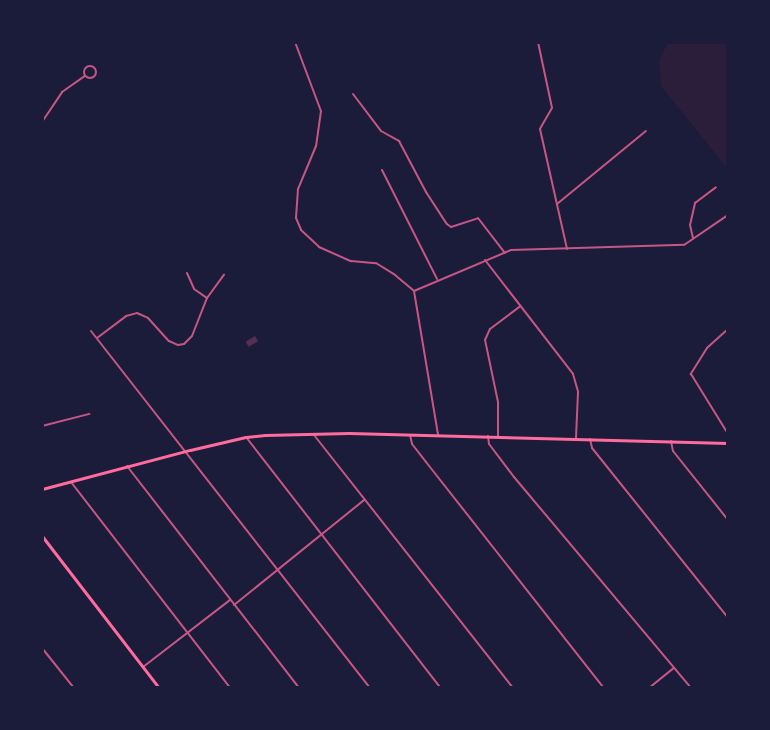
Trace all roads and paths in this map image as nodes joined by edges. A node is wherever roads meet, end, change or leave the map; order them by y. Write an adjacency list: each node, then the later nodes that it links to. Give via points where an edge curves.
1 (295, 42): 18 (street, via 321,111 316,146 295,204 300,230 319,247 351,261 376,263)
2 (538, 42): 9 (street, via 552,108 540,129)
3 (85, 76): 3 (street, via 94,77 95,68 86,68); 5 (street, via 62,92)
4 (353, 94): 13 (street, via 381,131 399,140 428,197 447,224 451,226 478,218)
5 (42, 122)
6 (646, 131): 9 (street)
7 (382, 170): 17 (street)
8 (716, 187): 11 (street, via 695,203 690,225)
9 (557, 204): 12 (street)
10 (728, 215): 11 (street)
11 (694, 239): 12 (street, via 684,245)
12 (567, 249): 13 (street, via 511,250)
13 (504, 253): 14 (street)
14 (485, 260): 17 (street); 20 (street)
15 (187, 273): 19 (street, via 194,289)
16 (224, 275): 19 (street)
17 (437, 279): 18 (street)
18 (414, 291): 29 (street)
19 (207, 298): 23 (street, via 192,336 181,345 169,341 148,318 137,313 126,316)
20 (520, 306): 31 (street, via 490,329 485,340 498,402); 33 (street, via 576,379)
21 (728, 329): 27 (street, via 706,348 692,374)
22 (92, 331): 23 (street)
23 (97, 338): 37 (street)
24 (89, 414): 25 (street)
25 (42, 426)
26 (313, 433): 28 (main road); 32 (main road); 41 (street)
27 (728, 434)
28 (410, 435): 29 (main road); 60 (street, via 421,456)
29 (438, 436): 30 (main road)
30 (488, 436): 31 (main road); 52 (street, via 489,444 508,470)
31 (498, 436): 33 (main road)
32 (246, 437): 37 (main road); 43 (street)
33 (576, 438): 34 (main road)
34 (590, 439): 35 (main road); 48 (street, via 592,448)
35 (671, 441): 36 (main road); 42 (street, via 673,451)
36 (728, 443)
37 (185, 451): 38 (main road); 45 (street)
38 (127, 466): 39 (main road); 46 (street)
39 (71, 482): 40 (main road); 49 (street)
40 (42, 490)
41 (364, 500): 43 (street); 59 (street)
42 (728, 520)
43 (322, 535): 45 (street); 58 (street)
44 (42, 536): 51 (main road)
45 (279, 570): 47 (street); 57 (street)
46 (230, 600): 47 (street); 49 (street)
47 (234, 605): 56 (street)
48 (728, 618)
49 (188, 633): 51 (street); 55 (street)
50 (42, 648): 53 (street)
51 (143, 667): 54 (main road)
52 (674, 668): 61 (street); 62 (street)
53 (74, 688)
54 (160, 688)
55 (230, 688)
56 (299, 688)
57 (370, 688)
58 (441, 688)
59 (513, 688)
60 (604, 688)
61 (649, 688)
62 (691, 688)

